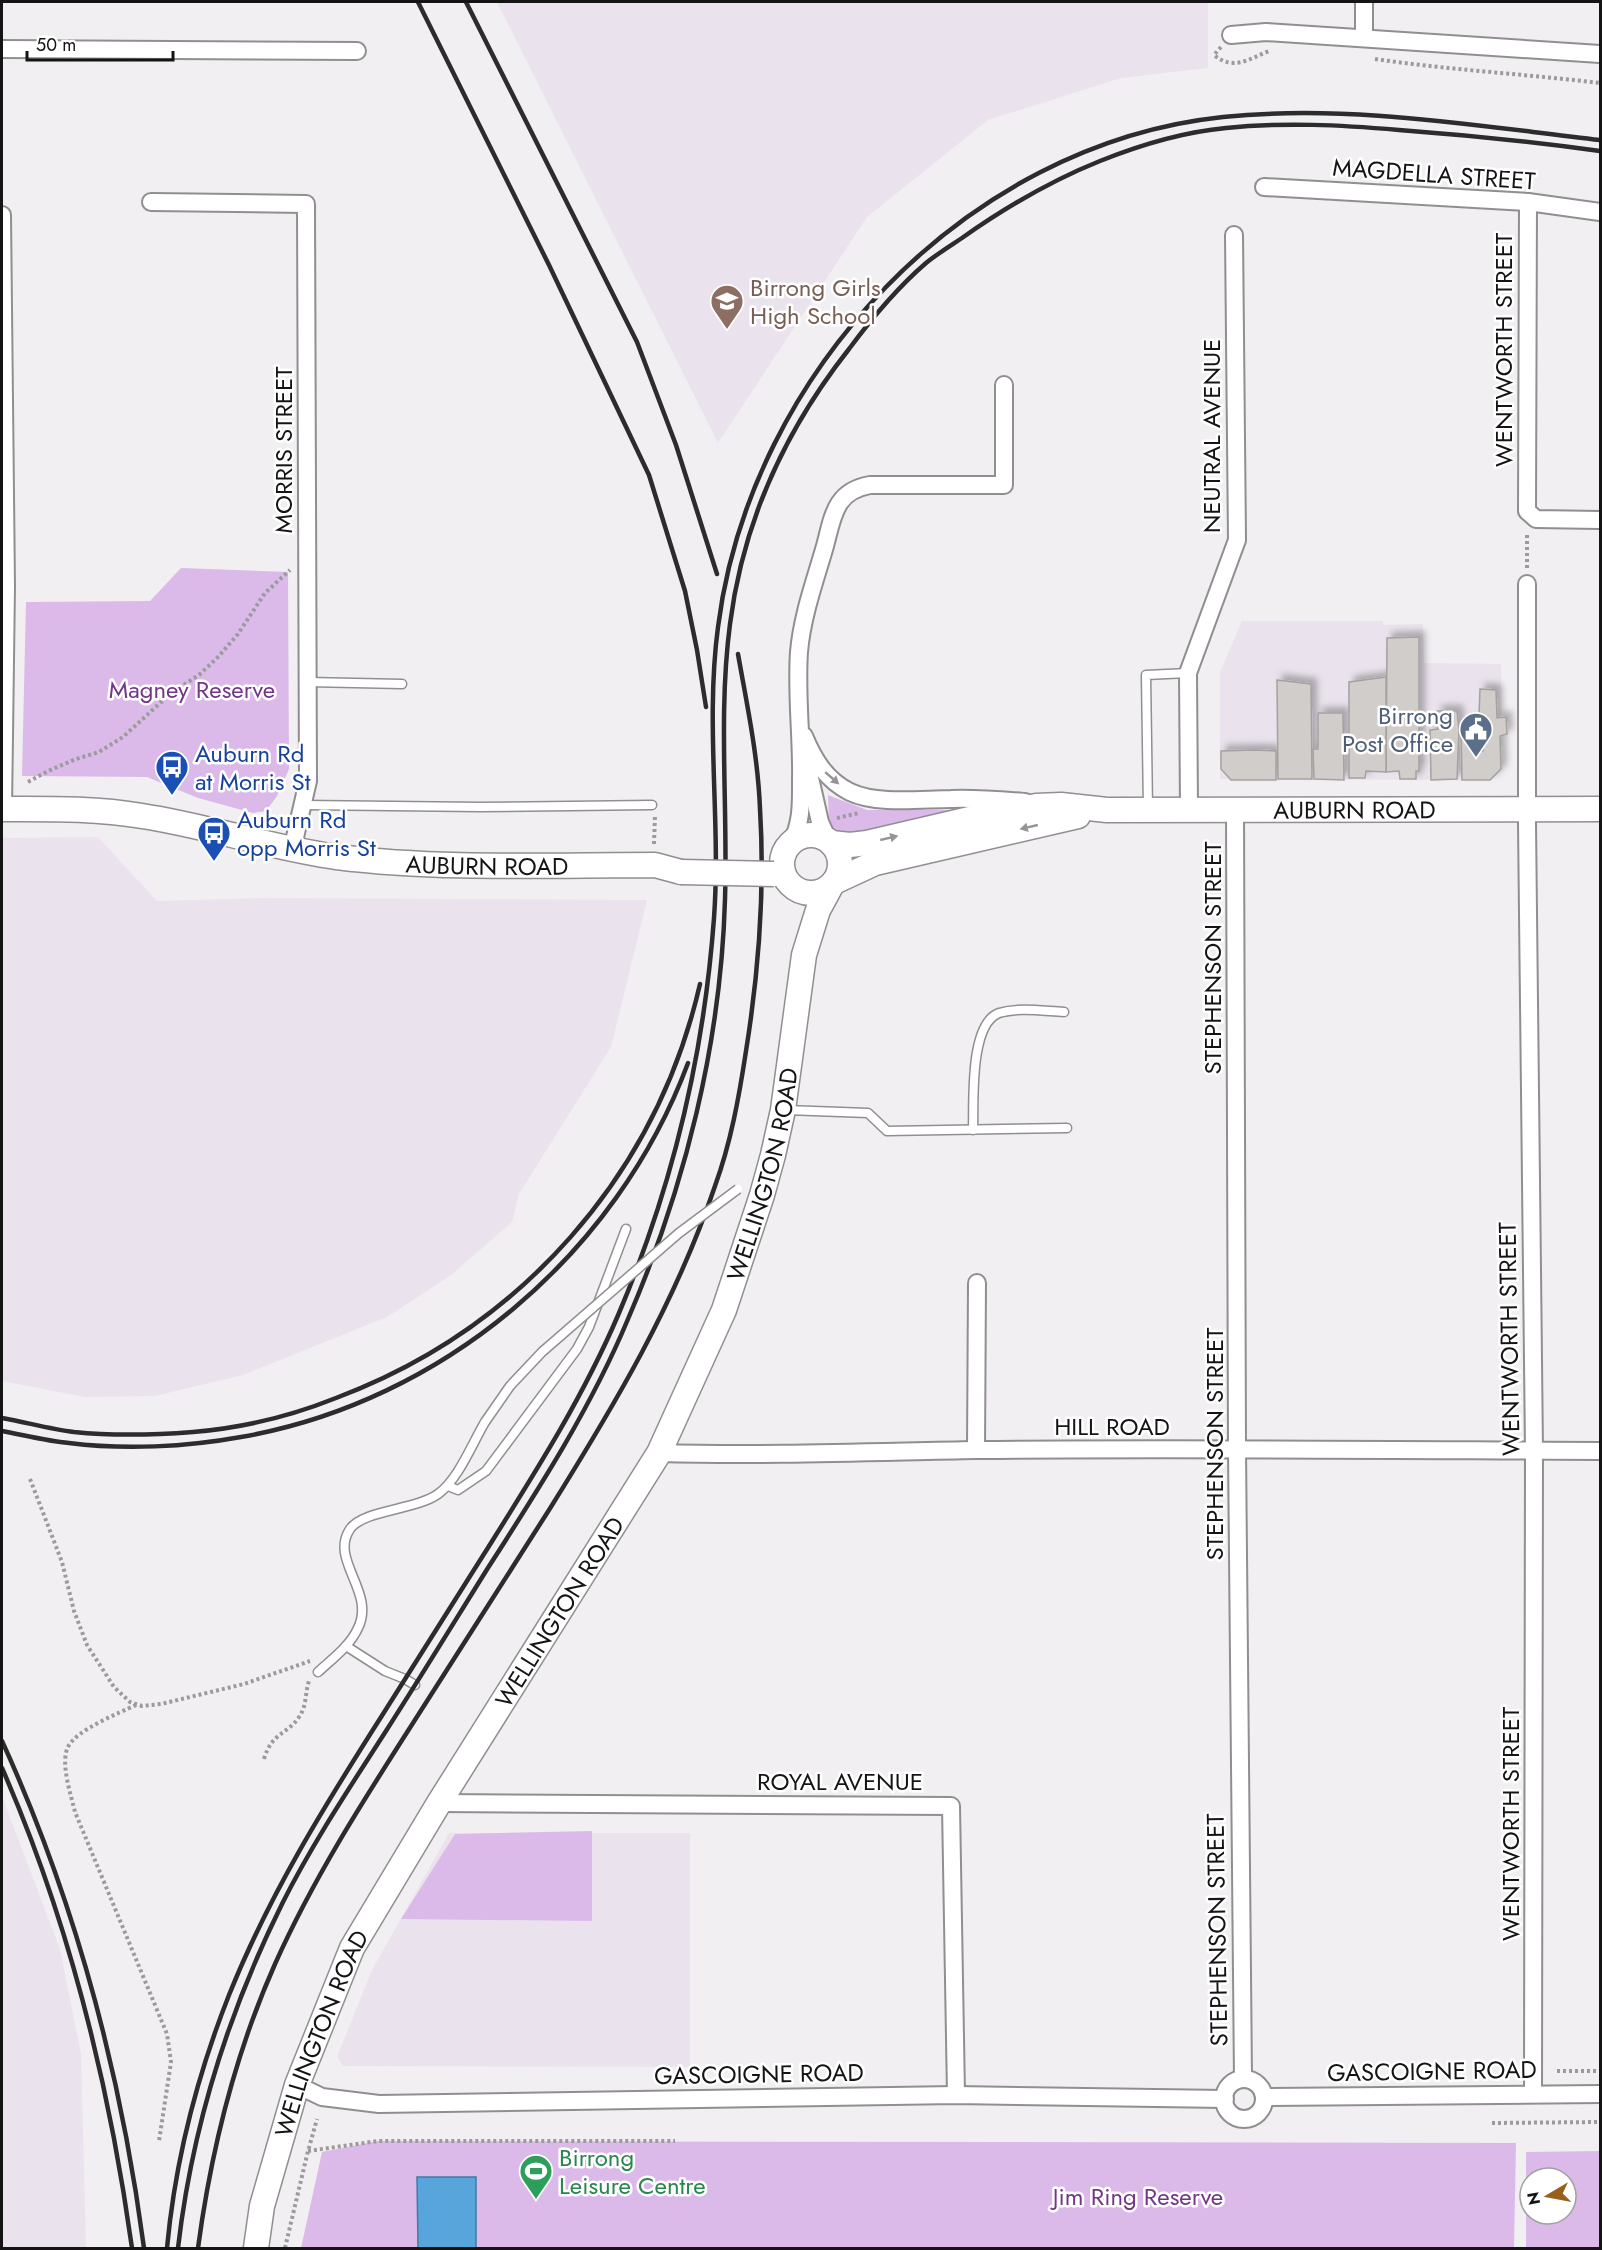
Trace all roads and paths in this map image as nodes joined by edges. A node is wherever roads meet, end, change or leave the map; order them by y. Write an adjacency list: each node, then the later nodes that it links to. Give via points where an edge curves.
1 (1364, 2): 3 (street)
2 (1231, 35): 3 (street, via 1266,32); 5 (path, via 1214,55 1226,63 1241,63)
3 (1364, 38): 7 (street)
4 (2, 49): 6 (street)
5 (1274, 50)
6 (357, 51)
7 (1600, 54)
8 (1369, 58): 9 (path)
9 (1600, 83)
10 (1264, 187): 12 (street, MAGDELLA STREET)
11 (151, 202): 19 (street, MORRIS STREET, via 306,204)
12 (1528, 202): 13 (street, MAGDELLA STREET); 17 (street, WENTWORTH STREET)
13 (1600, 212)
14 (2, 215): 29 (street, via 6,586)
15 (1233, 235): 21 (street, NEUTRAL AVENUE, via 1237,540)
16 (1004, 386): 24 (street, via 1004,485 870,485 848,492 841,500 806,612 799,652)
17 (1527, 504): 18 (street, via 1536,519); 20 (path)
18 (1600, 520)
19 (307, 566): 22 (street, MORRIS STREET); 25 (path, via 291,568 265,593 218,657 123,737 99,752)
20 (1527, 584): 33 (street, WENTWORTH STREET)
21 (1188, 673): 30 (lane, via 1146,675); 31 (street, NEUTRAL AVENUE)
22 (308, 682): 23 (lane); 26 (street, MORRIS STREET, via 308,781)
23 (402, 684)
24 (802, 736): 28 (street, AUBURN ROAD, one-way to 28, via 826,774 859,795); 38 (street, via 819,819); 41 (street, via 801,811)
25 (28, 782)
26 (303, 805): 27 (lane); 39 (street, MORRIS STREET)
27 (652, 805)
28 (1061, 805): 35 (main road, AUBURN ROAD); 38 (main road, AUBURN ROAD, one-way to 28, via 850,845 867,843 1018,809)
29 (2, 809): 39 (main road, AUBURN ROAD, via 100,810 145,816)
30 (1148, 809): 31 (main road, AUBURN ROAD); 35 (main road, AUBURN ROAD)
31 (1189, 809): 32 (main road, AUBURN ROAD)
32 (1235, 809): 33 (main road, AUBURN ROAD); 51 (street, STEPHENSON STREET)
33 (1527, 809): 34 (main road, AUBURN ROAD); 53 (street, WENTWORTH STREET)
34 (1600, 809)
35 (1107, 810): 42 (main road, AUBURN ROAD, one-way to 42, via 875,863)
36 (865, 812): 38 (path)
37 (655, 816): 40 (path)
38 (831, 834): 41 (main road, via 806,835); 42 (main road, via 840,862)
39 (292, 850): 40 (main road, AUBURN ROAD, via 432,865)
40 (654, 855): 41 (main road, AUBURN ROAD, bridge, via 682,865)
41 (784, 865): 42 (main road, via 808,894); 43 (main road, WELLINGTON ROAD, via 799,911)
42 (832, 884): 43 (main road, WELLINGTON ROAD, via 815,917)
43 (804, 955): 45 (main road, WELLINGTON ROAD)
44 (1064, 1012): 47 (lane, via 1015,1010 997,1014 986,1023 975,1070)
45 (783, 1110): 47 (lane, via 868,1113 887,1131); 48 (main road, WELLINGTON ROAD)
46 (1067, 1128): 47 (lane)
47 (973, 1130)
48 (750, 1192): 55 (main road, WELLINGTON ROAD, via 724,1310); 57 (lane, bridge, via 679,1233 537,1357 485,1422)
49 (626, 1229): 57 (lane, via 577,1349 486,1471 458,1490)
50 (977, 1282): 52 (street)
51 (1237, 1449): 52 (street, HILL ROAD); 53 (street, HILL ROAD); 67 (street, STEPHENSON STREET)
52 (976, 1450): 55 (street, HILL ROAD)
53 (1534, 1450): 54 (street, HILL ROAD); 69 (street, WENTWORTH STREET)
54 (1600, 1451)
55 (659, 1453): 64 (main road, WELLINGTON ROAD)
56 (30, 1479): 62 (path, via 62,1562 87,1645 114,1687)
57 (448, 1486): 58 (lane, via 427,1501 368,1517 351,1528 345,1553 363,1609 360,1626)
58 (346, 1646): 59 (lane); 61 (lane)
59 (334, 1657): 60 (lane); 62 (path, via 227,1688 150,1706)
60 (318, 1672): 63 (path, via 308,1682 299,1718 274,1738)
61 (415, 1685)
62 (136, 1705): 77 (path, via 76,1737 66,1755 75,1812 166,2034 171,2062)
63 (264, 1759)
64 (439, 1803): 68 (main road, WELLINGTON ROAD, via 352,1947); 71 (street, ROYAL AVENUE, via 951,1806)
65 (1557, 2071): 66 (path)
66 (1600, 2071)
67 (1243, 2079): 72 (street, via 1255,2082); 73 (street, via 1232,2083)
68 (297, 2085): 71 (street, GASCOIGNE ROAD, via 322,2097 379,2104); 80 (main road, WELLINGTON ROAD, via 262,2206)
69 (1533, 2094): 70 (street, GASCOIGNE ROAD); 72 (street, GASCOIGNE ROAD)
70 (1600, 2094)
71 (956, 2095): 73 (street, GASCOIGNE ROAD)
72 (1264, 2097): 73 (street, via 1257,2114 1245,2118 1233,2115)
73 (1225, 2098)
74 (317, 2119): 79 (path)
75 (1600, 2122): 76 (path)
76 (1492, 2123)
77 (159, 2140)
78 (675, 2141): 79 (path, via 378,2141)
79 (308, 2151): 81 (path)
80 (256, 2248)
81 (285, 2248)

